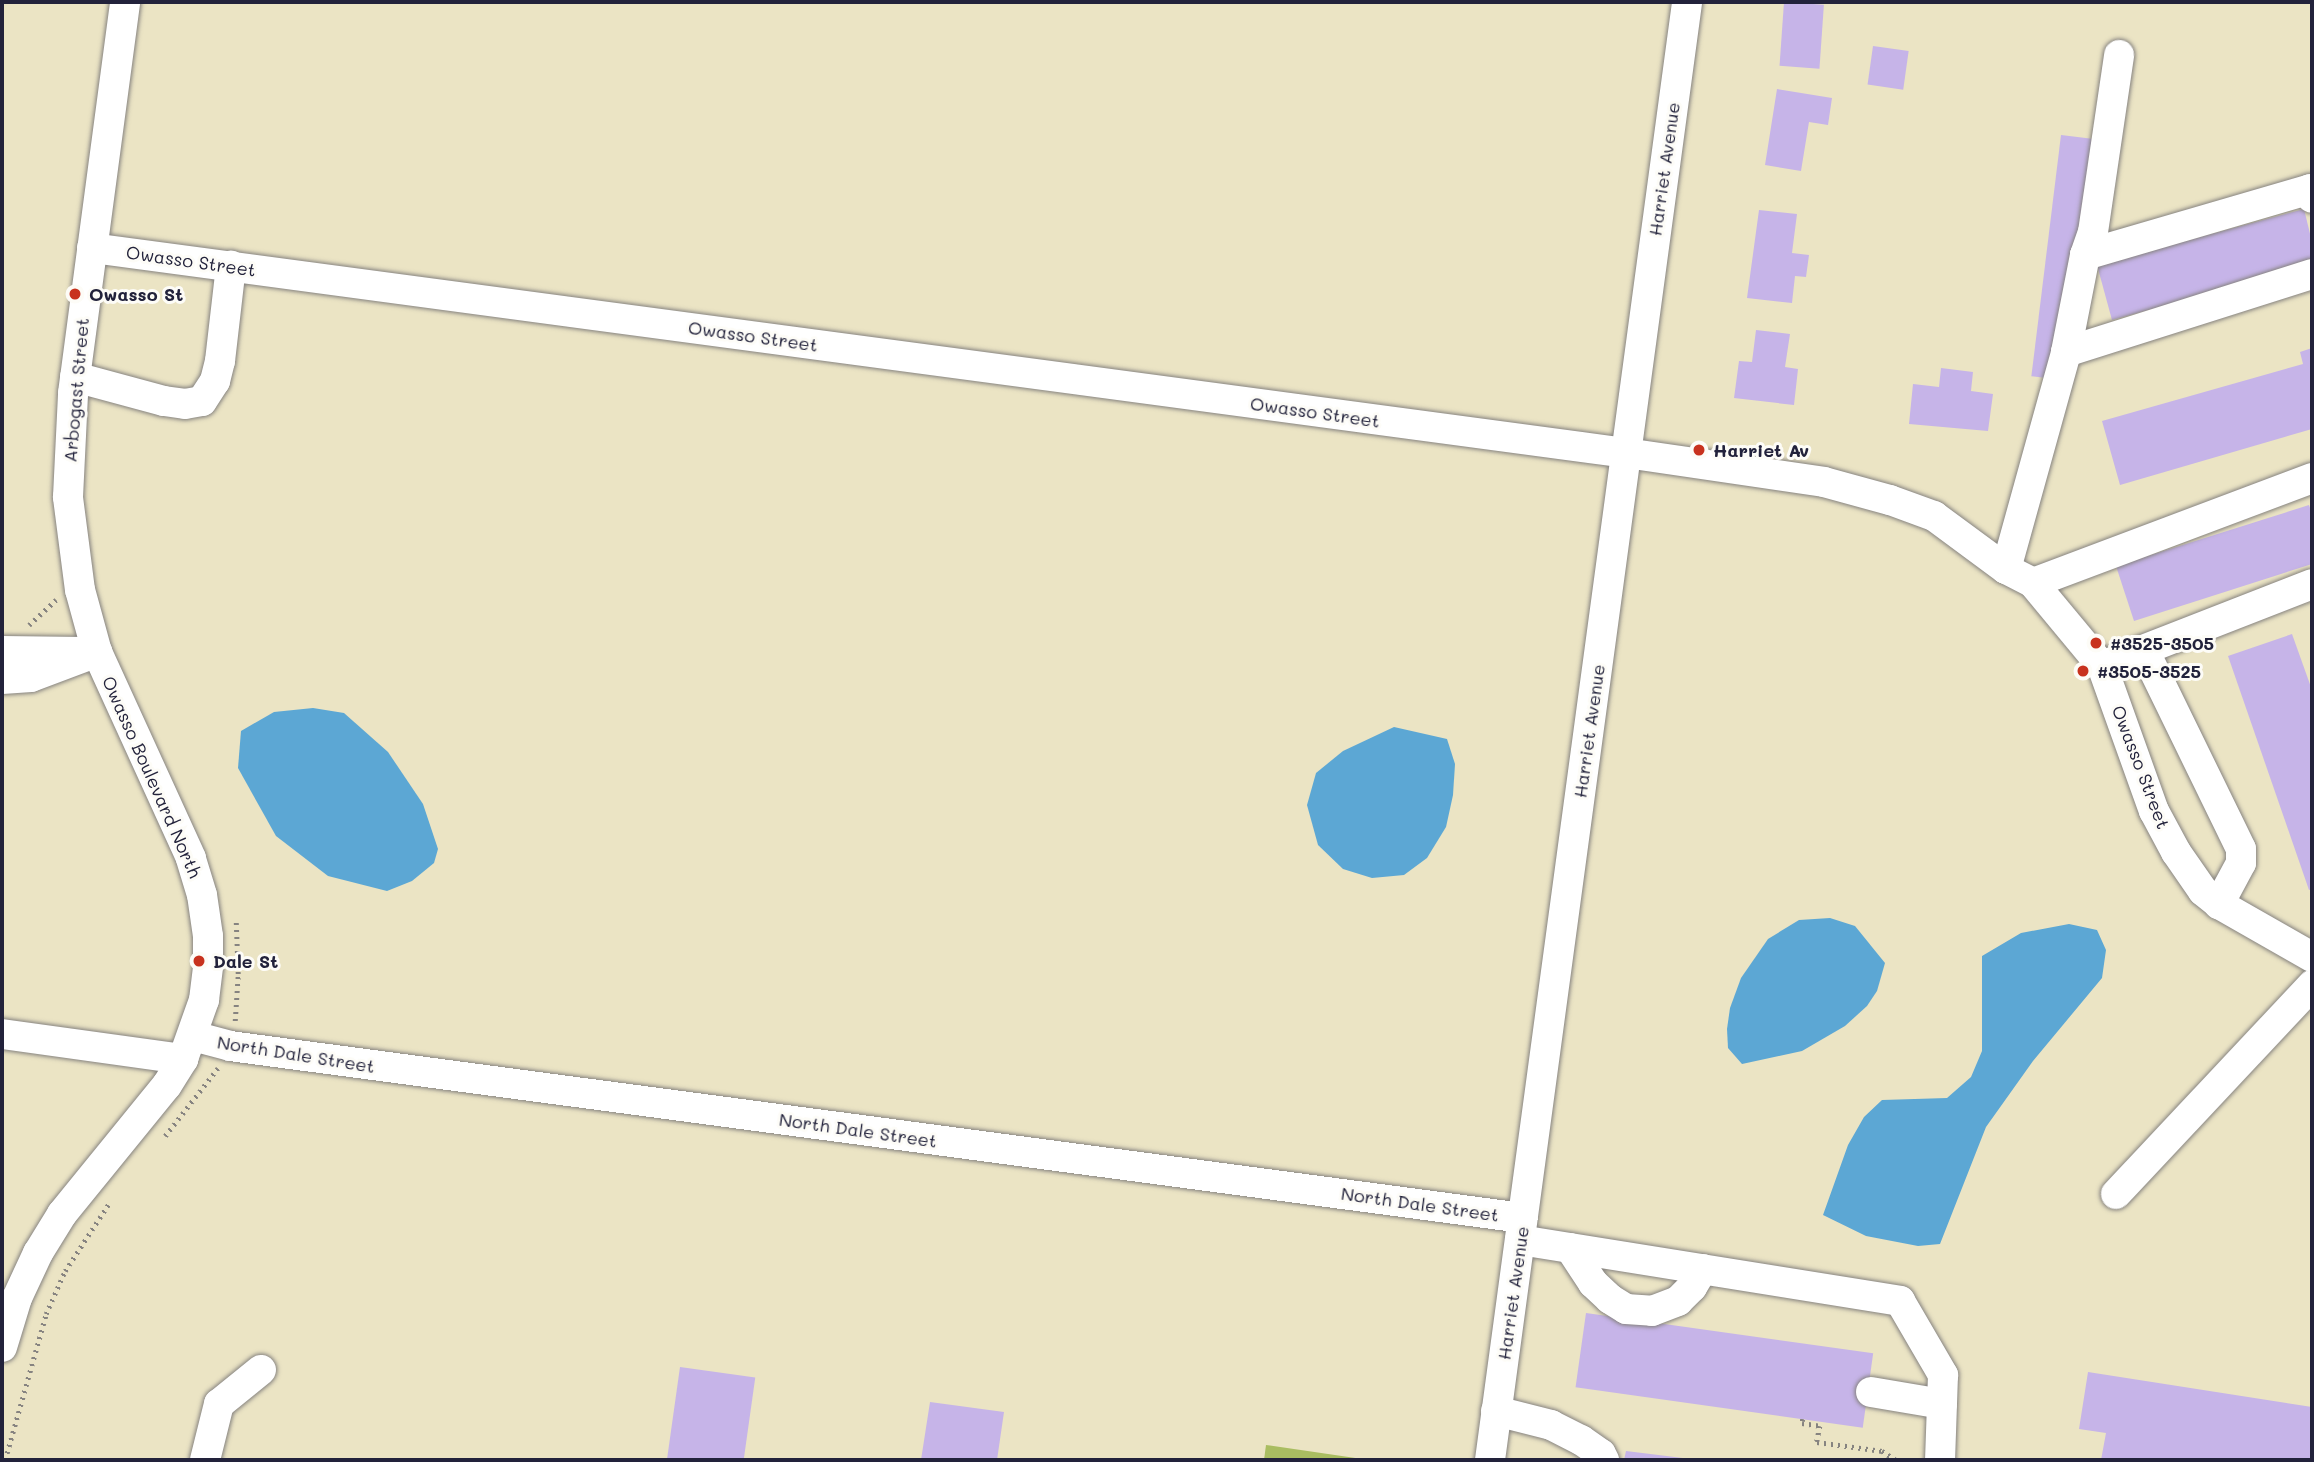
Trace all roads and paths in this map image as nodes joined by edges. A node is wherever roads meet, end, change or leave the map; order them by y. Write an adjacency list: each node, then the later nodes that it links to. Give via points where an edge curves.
1 (125, 2): 5 (street, Arbogast Street)
2 (1687, 2): 11 (street, Harriet Avenue)
3 (2119, 55): 6 (street, via 2093,232)
4 (2312, 198): 6 (street, via 2310,189)
5 (92, 248): 7 (street, Owasso Street); 10 (street, Arbogast Street)
6 (2085, 255): 9 (street)
7 (231, 266): 10 (street, via 220,360 215,381 202,401 164,401); 11 (street, Owasso Street)
8 (2312, 274): 9 (street)
9 (2066, 352): 13 (street)
10 (75, 377): 18 (street, Arbogast Street, via 68,497 80,590)
11 (1626, 453): 13 (street, Owasso Street, via 1824,482 1889,500 1934,516); 27 (street, Harriet Avenue)
12 (2312, 478): 14 (street)
13 (2006, 569): 14 (street, Owasso Street)
14 (2033, 583): 19 (street, Owasso Street)
15 (2312, 584): 17 (street)
16 (2, 650): 18 (street)
17 (2144, 650): 19 (street); 21 (street, via 2241,849 2242,863)
18 (97, 652): 20 (street, via 32,677); 25 (street, Owasso Boulevard North, via 173,818 202,895 208,936 205,1000)
19 (2102, 666): 21 (street, Owasso Street, via 2154,811 2176,852 2203,891)
20 (2, 679)
21 (2218, 904): 22 (street, Owasso Street)
22 (2312, 957)
23 (2312, 985): 26 (street)
24 (2, 1034): 25 (street, North Dale Street)
25 (188, 1048): 27 (street, North Dale Street, via 244,1048); 30 (street, Owasso Boulevard North, via 167,1085 62,1213 17,1298)
26 (2116, 1194)
27 (1522, 1229): 28 (street, North Dale Street); 34 (street, Harriet Avenue)
28 (1570, 1248): 29 (street, North Dale Street); 29 (street, via 1593,1283 1626,1309 1652,1311 1678,1301)
29 (1703, 1269): 33 (street, North Dale Street, via 1900,1301 1943,1374)
30 (2, 1347)
31 (261, 1370): 36 (street, via 219,1404)
32 (1871, 1392): 33 (street)
33 (1942, 1404): 40 (street)
34 (1496, 1411): 37 (street, Harriet Avenue); 38 (street, via 1551,1425 1581,1440)
35 (1803, 1419): 39 (path, via 1802,1423 1820,1426 1817,1442 1882,1451)
36 (205, 1460)
37 (1490, 1460)
38 (1604, 1460)
39 (1896, 1460)
40 (1940, 1460)

